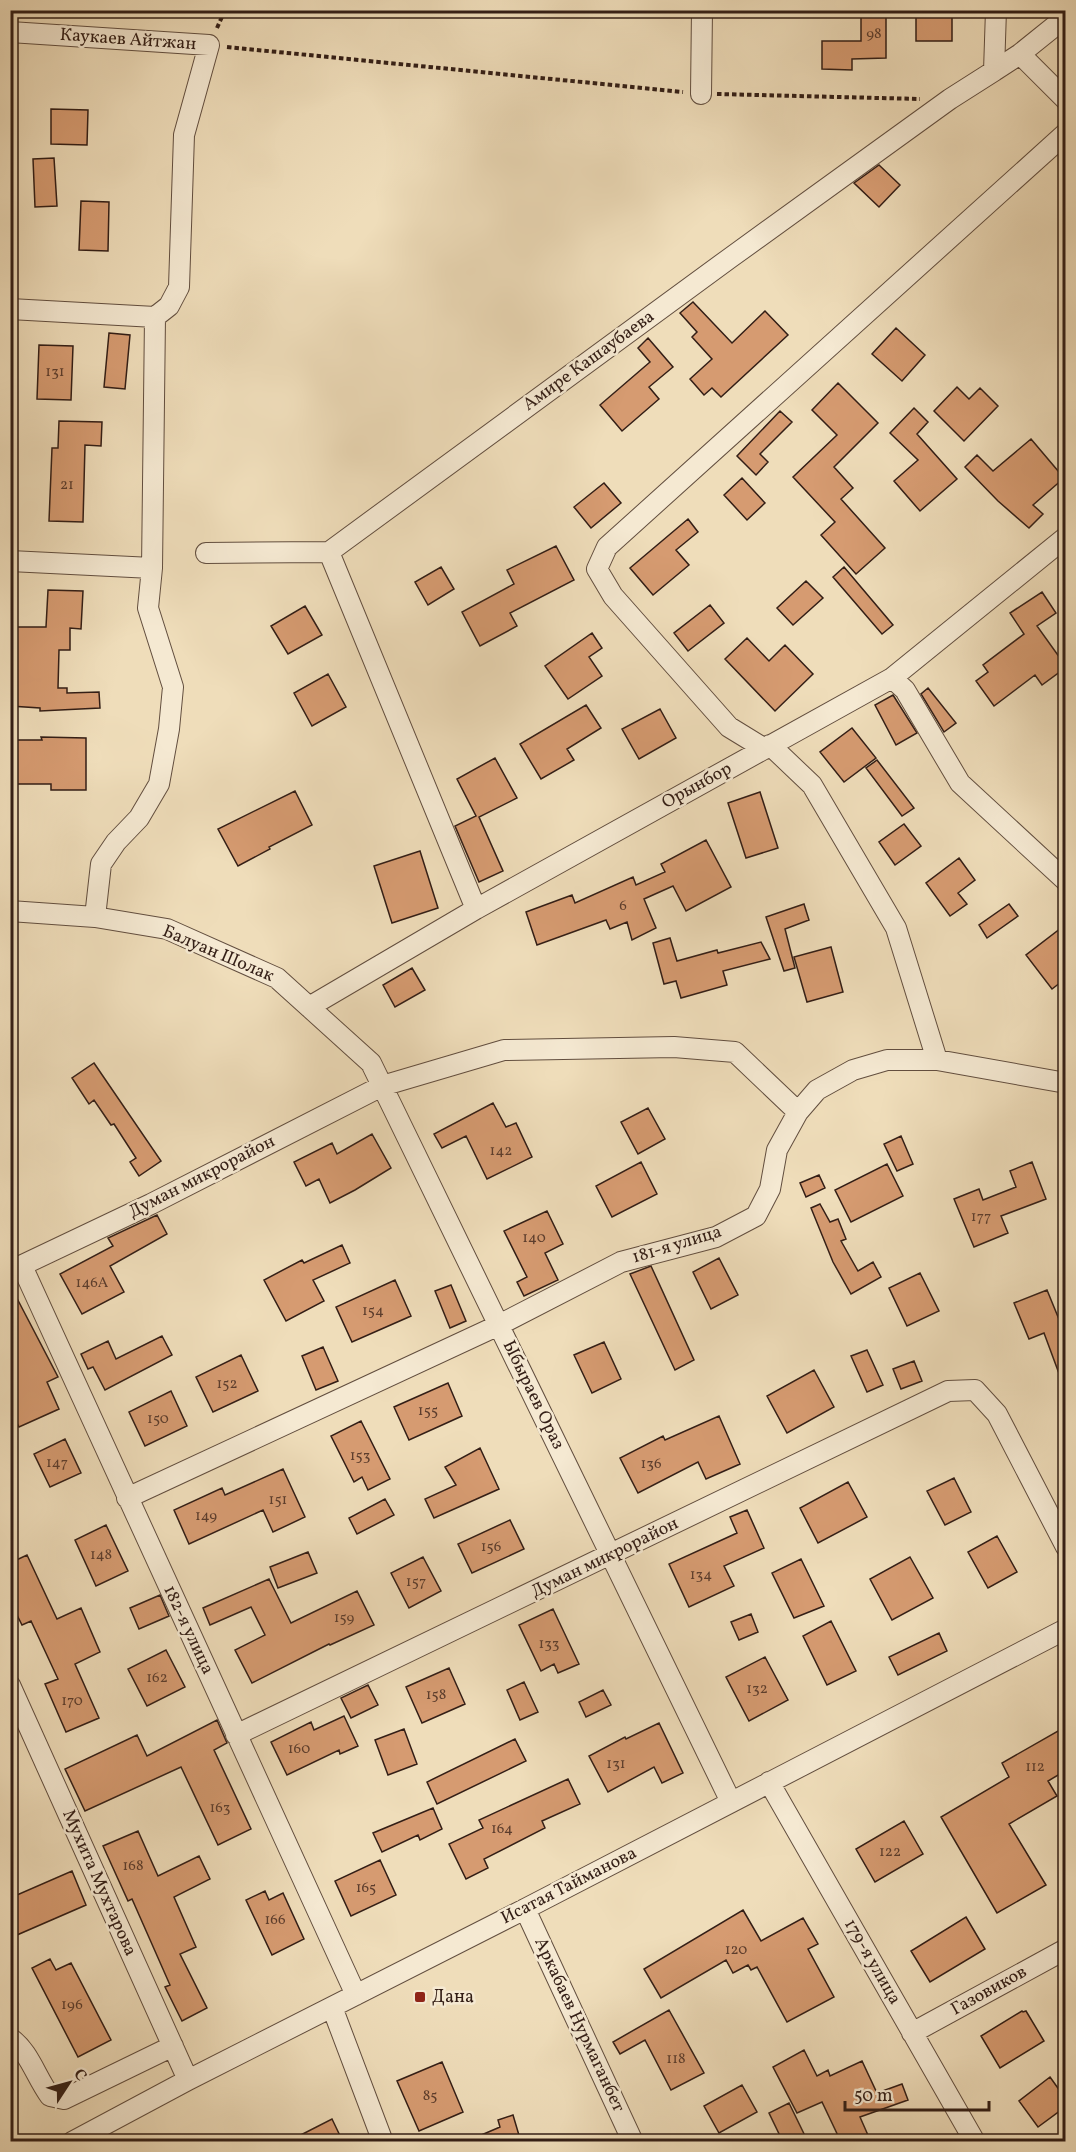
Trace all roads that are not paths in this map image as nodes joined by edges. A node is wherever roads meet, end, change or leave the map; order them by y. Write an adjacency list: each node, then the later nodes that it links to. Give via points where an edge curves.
1 (702, 10): 7 (street)
2 (996, 10): 6 (street)
3 (1065, 17): 5 (street)
4 (10, 32): 11 (street, Каукаев Айтжан, via 209,45 184,135 179,287 169,306)
5 (1020, 54): 6 (street); 8 (street)
6 (994, 71): 13 (street, Амире Кашаубаева, via 730,258)
7 (701, 94)
8 (1065, 100)
9 (1065, 133): 18 (street, via 607,547 597,569 613,596 729,727)
10 (10, 309): 11 (street)
11 (154, 317): 16 (street)
12 (1065, 537): 17 (street, Орынбор)
13 (329, 552): 14 (street); 20 (street)
14 (206, 553)
15 (10, 561): 16 (street)
16 (152, 568): 22 (street, via 148,608 173,687 167,740 159,784 139,818 101,864)
17 (892, 678): 18 (street, Орынбор); 19 (street, via 906,690 960,783)
18 (768, 747): 20 (street, Орынбор); 24 (street, via 812,785 896,928)
19 (1065, 881)
20 (476, 909): 23 (street, Орынбор)
21 (10, 911): 22 (street, Балуан Шолак)
22 (95, 917): 23 (street, Балуан Шолак, via 167,929 277,978)
23 (309, 1007): 26 (street, Ыбыраев Ораз, via 371,1063)
24 (938, 1060): 25 (street, 181-я улица); 27 (street, 181-я улица, via 887,1060 852,1070 817,1090)
25 (1065, 1083)
26 (382, 1086): 27 (street, Думан микрорайон, via 504,1050 674,1047 735,1052); 28 (street, Думан микрорайон); 29 (street, Ыбыраев Ораз)
27 (798, 1112): 29 (street, 181-я улица, via 777,1150 770,1189 756,1216 716,1237 621,1262)
28 (16, 1268): 30 (street, 182-я улица)
29 (498, 1325): 30 (street); 32 (street, Ыбыраев Ораз)
30 (127, 1498): 35 (street, 182-я улица)
31 (1065, 1547): 32 (street, Думан микрорайон, via 998,1414 975,1389 948,1391)
32 (611, 1555): 35 (street, Думан микрорайон); 37 (street, Ыбыраев Ораз)
33 (1065, 1629): 36 (street, Исатая Тайманова)
34 (10, 1685): 44 (street, Мухита Мухтарова)
35 (236, 1735): 40 (street, 182-я улица)
36 (769, 1782): 37 (street, Исатая Тайманова); 42 (street, 179-я улица)
37 (731, 1802): 38 (street, Исатая Тайманова)
38 (525, 1909): 40 (street, Исатая Тайманова); 48 (street, Аркабаев Нурмаганбет)
39 (1065, 1949): 42 (street, Газовиков)
40 (356, 1995): 41 (street, Исатая Тайманова)
41 (332, 2007): 45 (street, Исатая Тайманова); 47 (street)
42 (912, 2033): 49 (street, 179-я улица)
43 (10, 2038): 44 (street, via 20,2045 50,2096 64,2099)
44 (173, 2046): 45 (street, Мухита Мухтарова)
45 (188, 2080): 46 (street, Исатая Тайманова)
46 (72, 2142)
47 (383, 2142)
48 (633, 2142)
49 (975, 2142)

